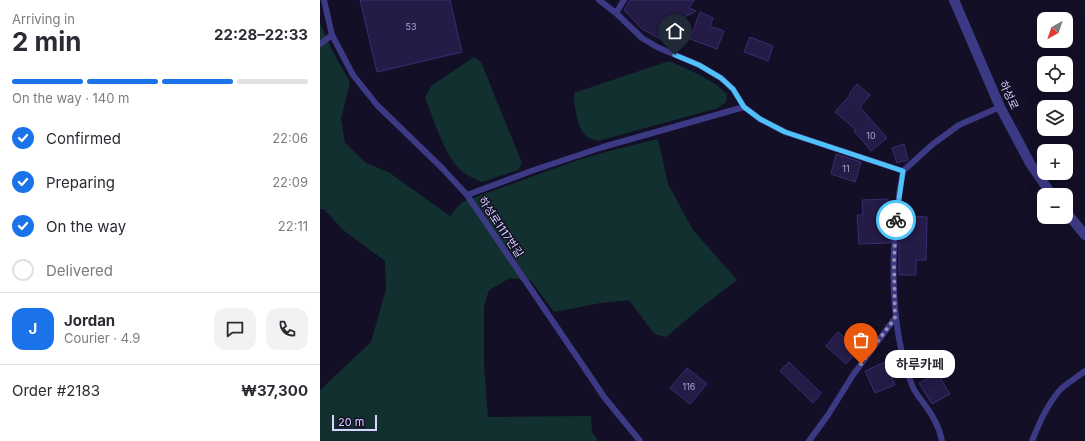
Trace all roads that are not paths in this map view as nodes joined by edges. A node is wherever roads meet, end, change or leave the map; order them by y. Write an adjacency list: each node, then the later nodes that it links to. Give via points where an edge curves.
1 (324, 0): 6 (lane, 하성로1117번길)
2 (599, 0): 5 (lane)
3 (624, 0): 5 (lane)
4 (954, 0): 9 (street, 하성로)
5 (616, 13): 8 (lane, via 642,38 721,78 733,89)
6 (332, 35): 7 (lane); 12 (lane, 하성로1117번길, via 353,75 365,90)
7 (320, 44)
8 (744, 107): 10 (lane, via 785,132); 12 (lane, via 603,146)
9 (1000, 107): 10 (lane, via 959,125); 11 (street, 하성로, via 1031,165)
10 (903, 171): 15 (lane, via 896,218)
11 (1047, 188)
12 (467, 195): 17 (lane, 하성로1117번길, via 604,397)
13 (1073, 220): 14 (street)
14 (1085, 235)
15 (895, 318): 18 (lane); 19 (lane, via 912,387 935,419)
16 (1085, 371): 20 (lane, via 1062,389 1051,403)
17 (640, 441)
18 (809, 441)
19 (942, 441)
20 (1032, 441)

